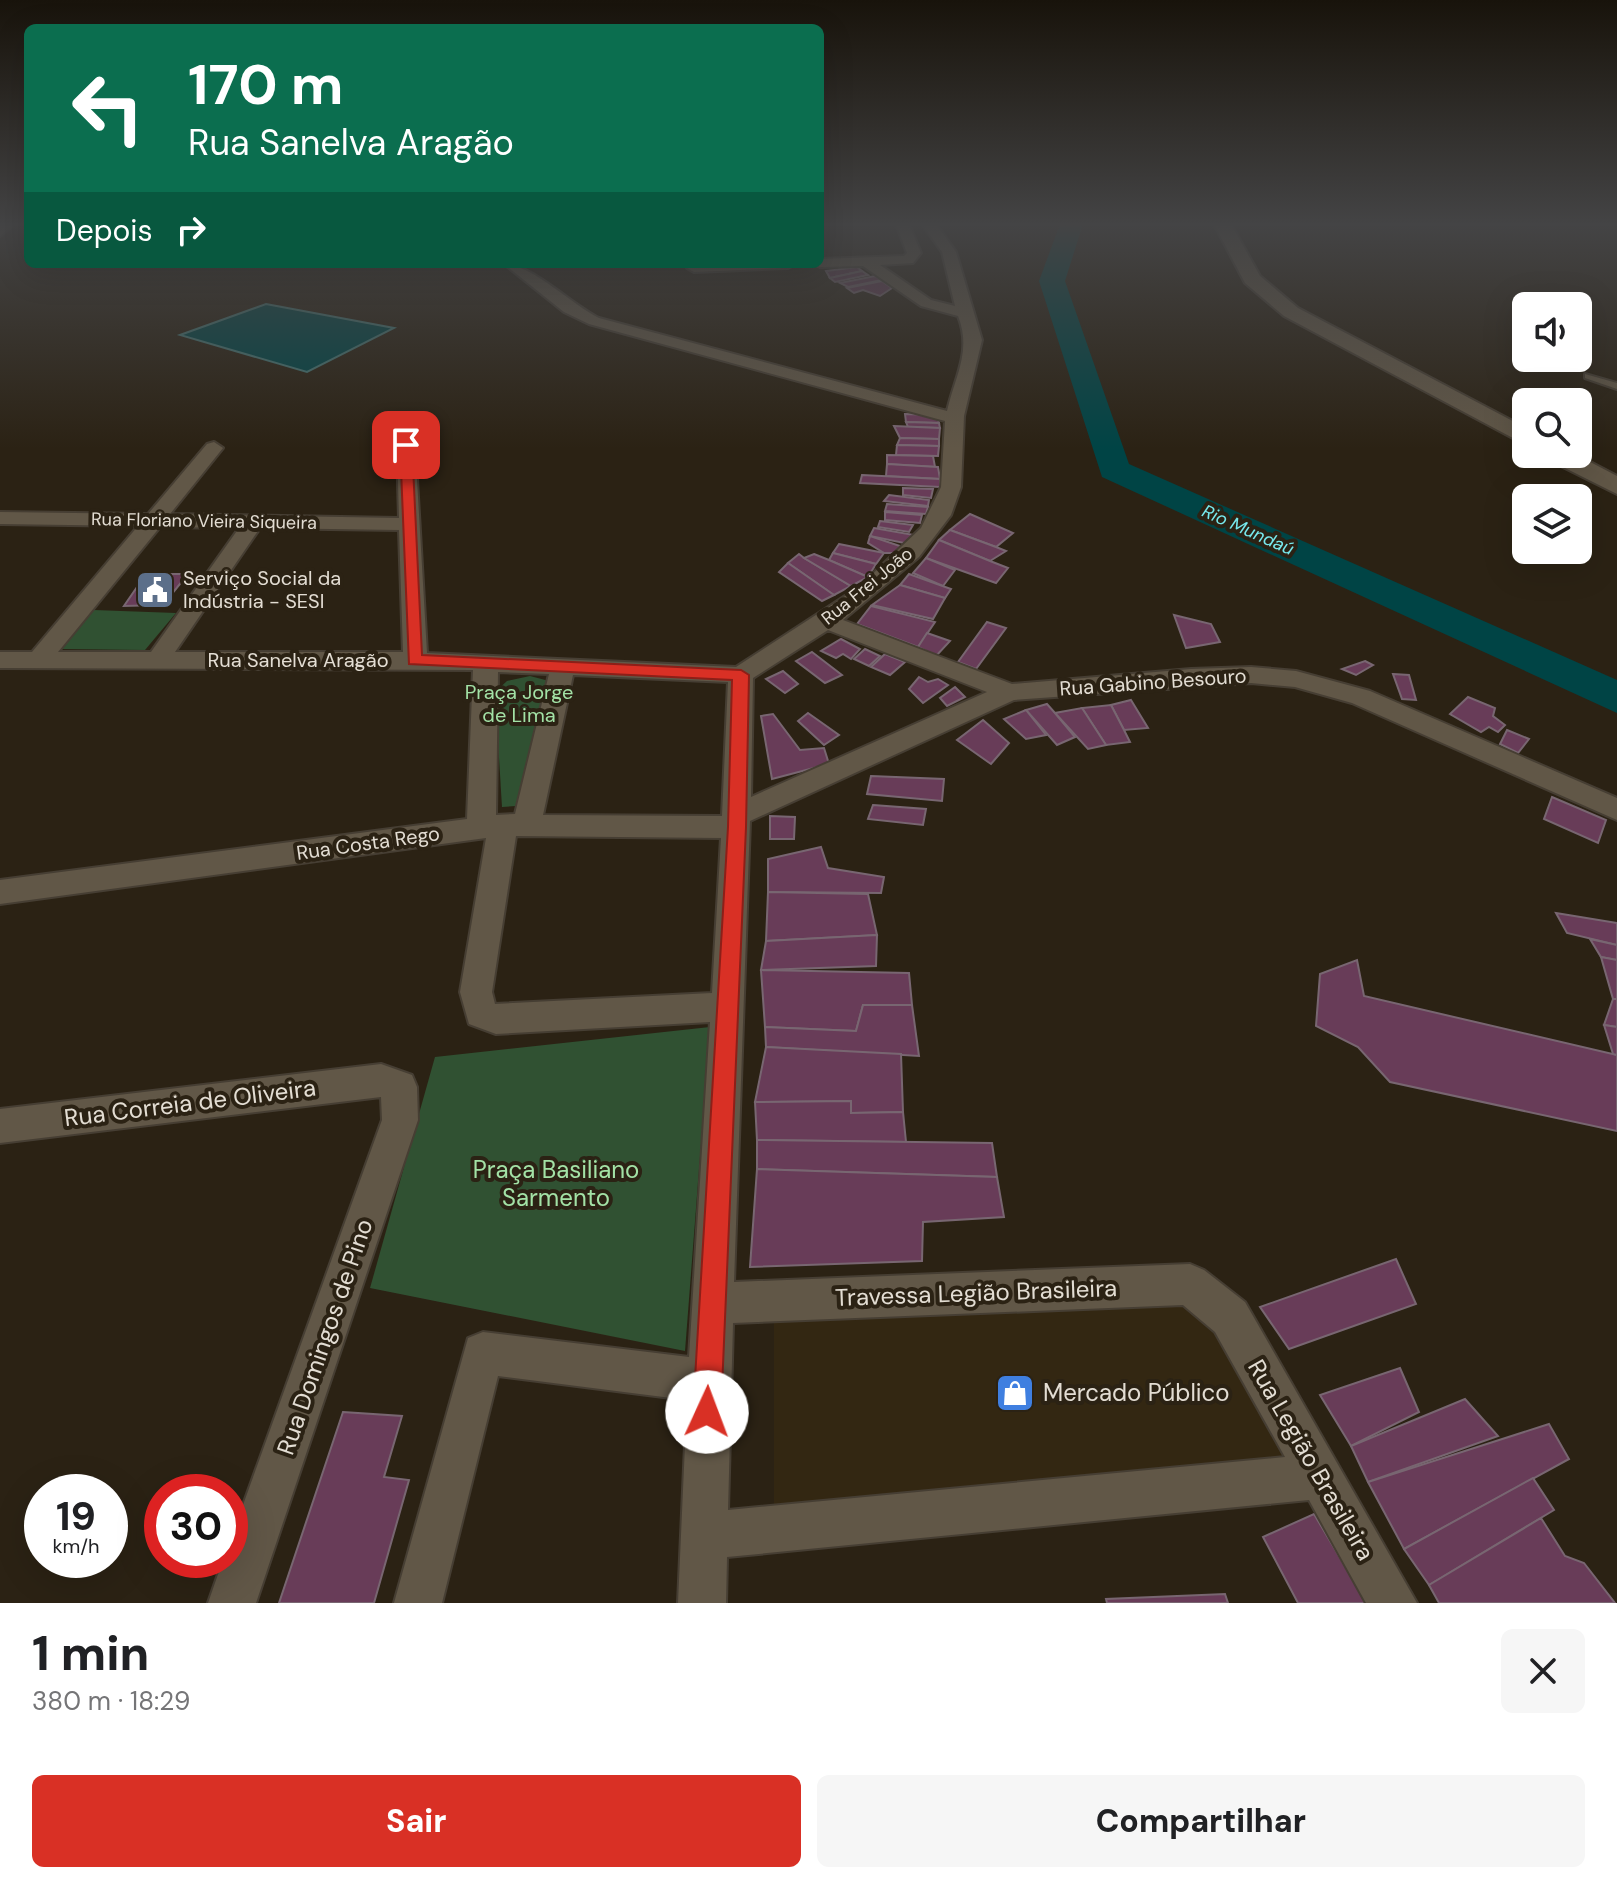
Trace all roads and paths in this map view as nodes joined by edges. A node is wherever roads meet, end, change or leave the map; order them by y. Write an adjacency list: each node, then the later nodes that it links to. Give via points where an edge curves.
1 (556, 299): 8 (street, via 594,321)
2 (920, 299): 5 (street)
3 (961, 299): 5 (street, Rua Frei João)
4 (1273, 299): 9 (street)
5 (964, 313): 8 (street, Rua Frei João, via 974,339)
6 (1588, 376): 7 (lane)
7 (1617, 386)
8 (954, 418): 18 (street, Rua Frei João, via 956,469 948,502 904,560)
9 (1512, 430)
10 (406, 445): 17 (street)
11 (214, 448): 15 (street)
12 (1583, 468): 13 (street)
13 (1617, 486)
14 (0, 518): 15 (street, Rua Floriano Vieira Siqueira)
15 (153, 521): 16 (street, Rua Floriano Vieira Siqueira); 22 (street)
16 (253, 523): 17 (street, Rua Floriano Vieira Siqueira); 21 (street)
17 (409, 524): 20 (street)
18 (825, 621): 25 (street, Rua Frei João); 26 (street)
19 (0, 660): 22 (street, Rua Sanelva Aragão)
20 (415, 660): 21 (street, Rua Sanelva Aragão); 23 (street, Rua Sanelva Aragão)
21 (157, 661): 22 (street, Rua Sanelva Aragão)
22 (37, 662)
23 (486, 663): 24 (street, Rua Sanelva Aragão); 29 (street)
24 (563, 667): 25 (street, Rua Sanelva Aragão); 29 (street)
25 (741, 675): 28 (street)
26 (1010, 692): 27 (street, Rua Gabino Besouro, via 1191,677 1296,679 1361,697); 28 (street, Rua Gabino Besouro)
27 (1617, 810)
28 (737, 821): 29 (street, Rua Costa Rego); 31 (street)
29 (503, 825): 30 (street, Rua Costa Rego); 31 (street, via 476,992 481,1014 496,1019)
30 (0, 892)
31 (728, 1007): 34 (street)
32 (381, 1080): 33 (street, Rua Correia de Oliveira); 39 (street, Rua Domingos de Pino, via 399,1087 400,1120)
33 (0, 1126)
34 (712, 1303): 35 (street, Travessa Legião Brasileira, via 1190,1284); 36 (street)
35 (1230, 1317): 37 (street, Rua Legião Brasileira)
36 (708, 1381): 38 (street); 40 (street, via 483,1353)
37 (1320, 1476): 38 (street); 42 (street, Rua Legião Brasileira)
38 (703, 1536): 41 (street)
39 (232, 1603)
40 (418, 1603)
41 (702, 1603)
42 (1393, 1603)

